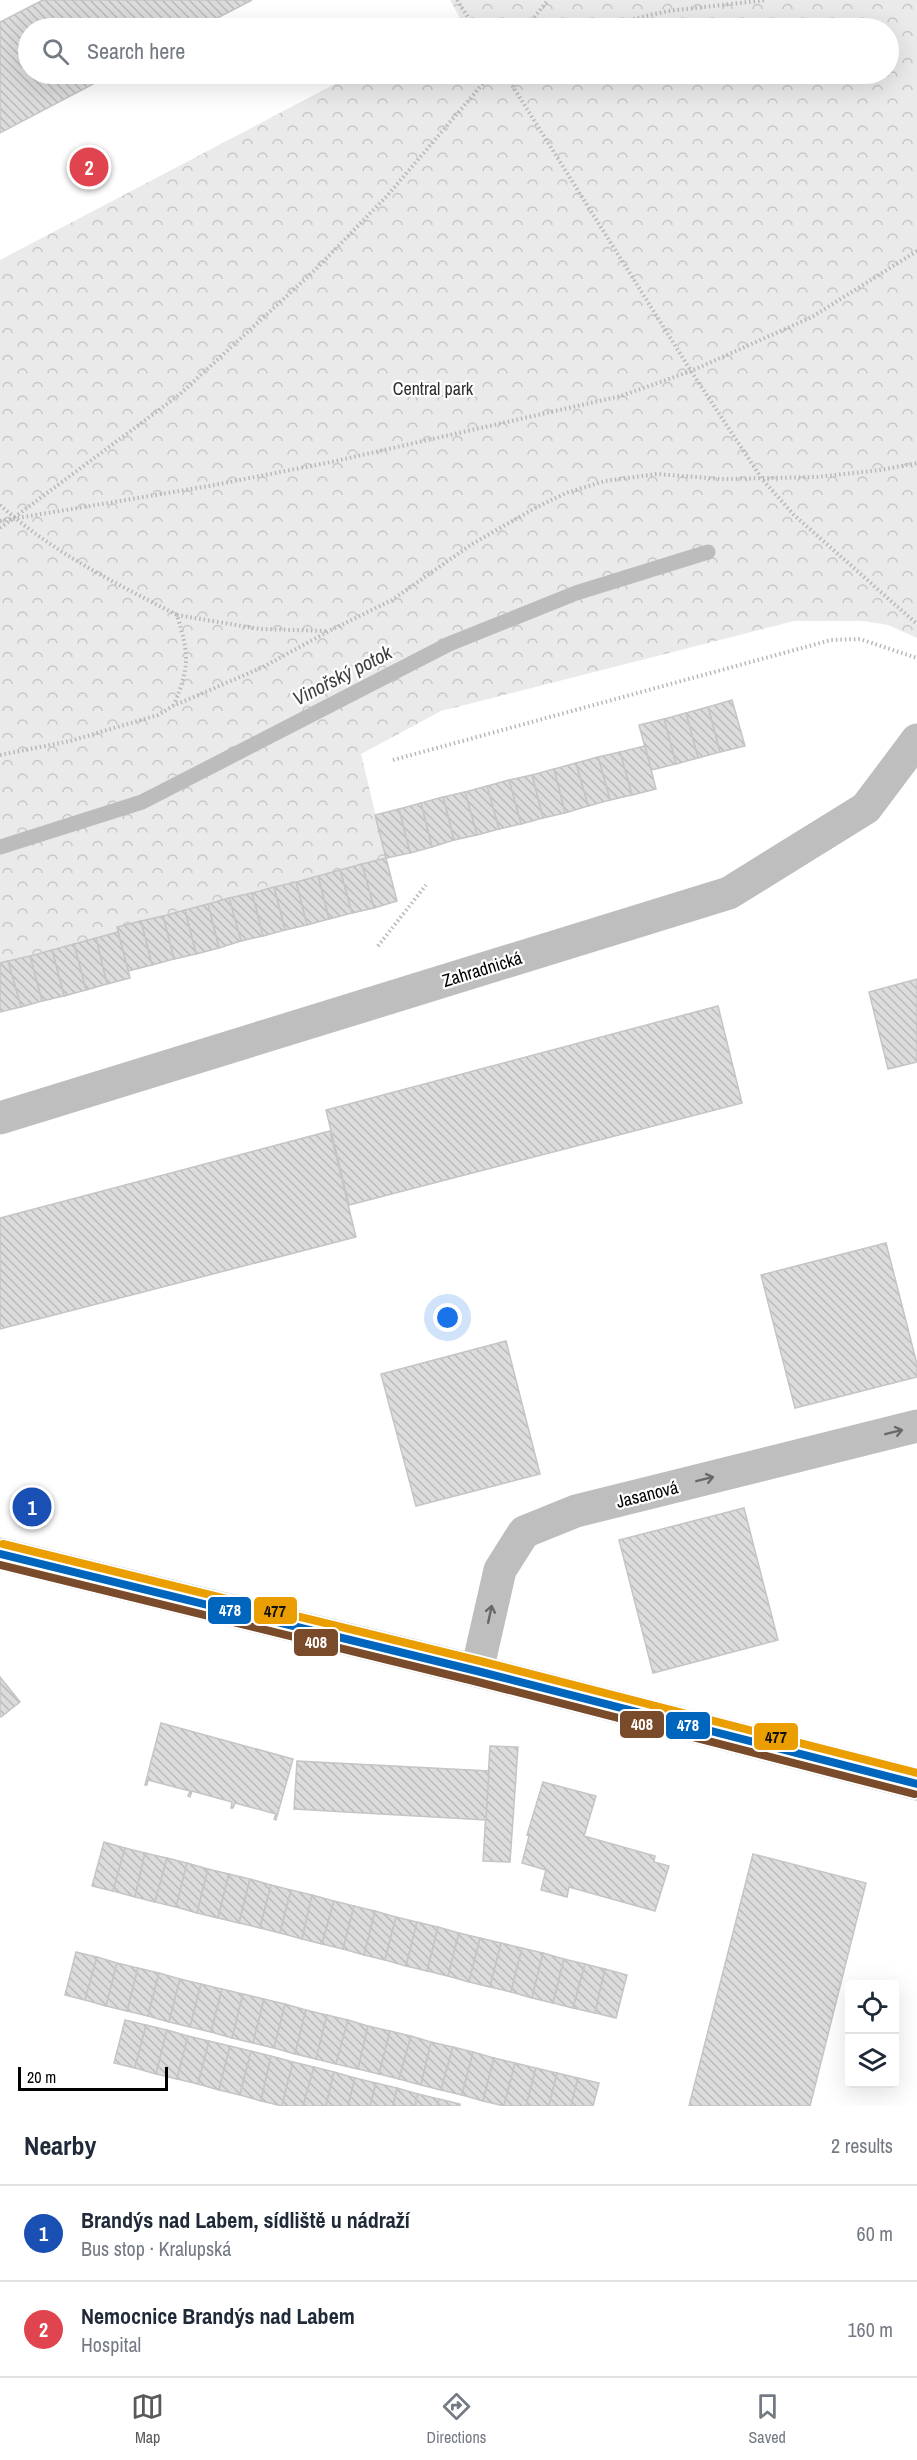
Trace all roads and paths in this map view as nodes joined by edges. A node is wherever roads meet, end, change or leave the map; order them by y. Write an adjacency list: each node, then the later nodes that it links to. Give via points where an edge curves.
1 (457, 0): 4 (path)
2 (548, 0): 5 (path)
3 (766, 0): 6 (path)
4 (469, 18)
5 (534, 18)
6 (638, 18)
7 (482, 84): 14 (path, via 387,196 315,270 179,395)
8 (511, 84): 10 (path)
9 (917, 251): 10 (path, via 812,318)
10 (691, 371): 12 (path); 14 (path, via 621,396 331,462)
11 (917, 463): 12 (path, via 828,476)
12 (762, 479): 18 (path, via 794,515); 19 (path, via 657,474 604,481 566,493 472,544 392,600)
13 (0, 505): 14 (path)
14 (14, 518): 15 (path); 16 (path); 17 (path, via 92,571)
15 (0, 521)
16 (0, 528)
17 (177, 615): 19 (path, via 260,629); 21 (path, via 188,653 183,684)
18 (917, 624)
19 (329, 631): 21 (path, via 263,667)
20 (917, 658): 24 (path, via 860,639 831,639)
21 (174, 706): 23 (path, via 158,716 117,729)
22 (917, 740): 27 (street, Zahradnická, via 866,808 729,892)
23 (0, 755)
24 (393, 760)
25 (426, 885): 26 (path)
26 (378, 946)
27 (0, 1118)
28 (917, 1426): 30 (street, Jasanová, one-way to 28, via 500,1570 524,1532 576,1511)
29 (0, 1554): 30 (street)
30 (477, 1671): 31 (street)
31 (917, 1784)

